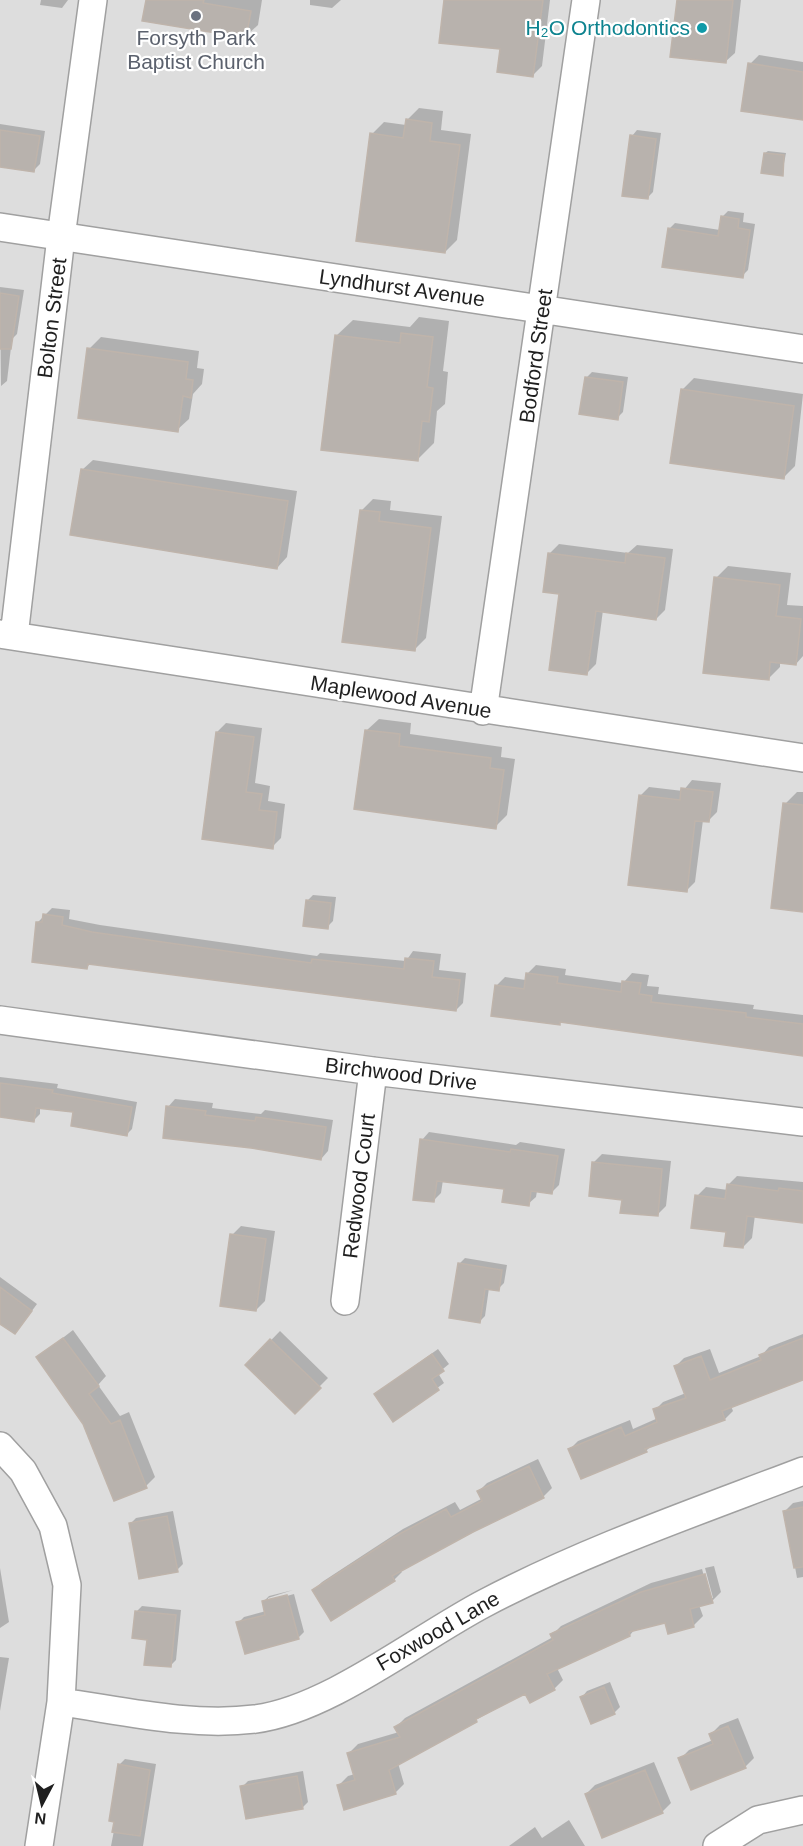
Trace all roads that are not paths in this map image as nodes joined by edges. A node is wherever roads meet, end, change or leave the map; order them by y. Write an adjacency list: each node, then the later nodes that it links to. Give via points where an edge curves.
1 (93, 0): 4 (street, Bolton Street)
2 (586, 0): 5 (street, Bodford Street)
3 (0, 227): 4 (street, Lyndhurst Avenue)
4 (61, 237): 5 (street, Lyndhurst Avenue); 7 (street, Bolton Street)
5 (543, 309): 6 (street, Lyndhurst Avenue); 8 (street, Bodford Street)
6 (803, 349)
7 (7, 635): 8 (street, Maplewood Avenue)
8 (483, 711): 9 (street, Maplewood Avenue)
9 (803, 758)
10 (0, 1020): 11 (street, Birchwood Drive)
11 (373, 1071): 12 (street, Birchwood Drive); 13 (street, Redwood Court)
12 (803, 1122)
13 (345, 1301)
14 (0, 1446): 16 (street, via 22,1471 53,1526 68,1585)
15 (803, 1471): 16 (street, Foxwood Lane, via 539,1577 483,1604 323,1696 286,1712 255,1719 204,1720)
16 (61, 1702): 18 (street)
17 (803, 1810): 19 (street, via 758,1820)
18 (39, 1846)
19 (717, 1846)

